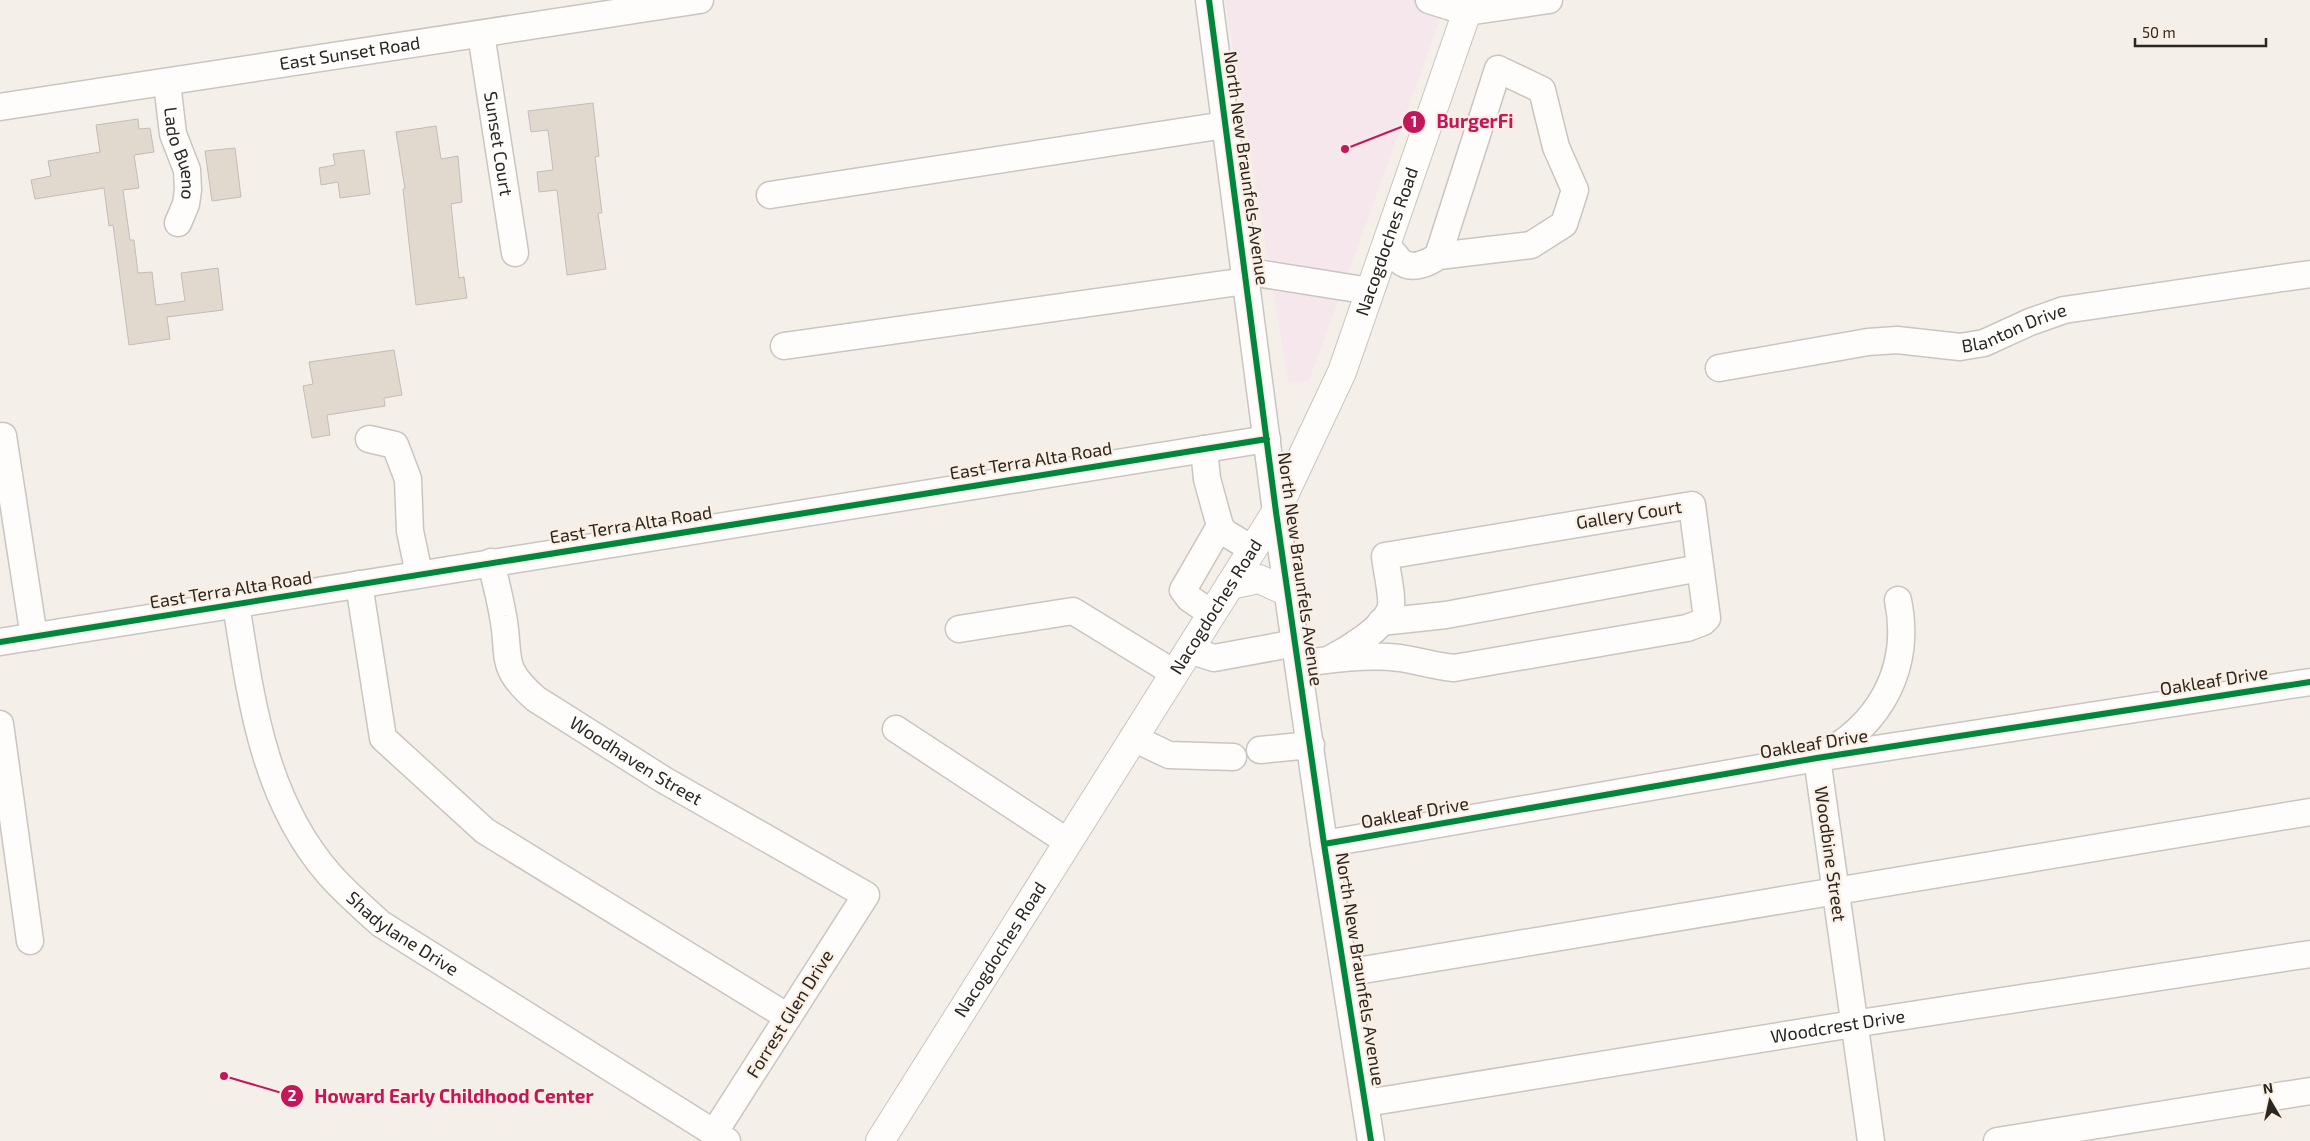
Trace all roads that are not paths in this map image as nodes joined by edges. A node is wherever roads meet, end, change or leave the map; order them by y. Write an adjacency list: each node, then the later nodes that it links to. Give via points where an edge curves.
1 (700, 0): 5 (street, East Sunset Road)
2 (1209, 0): 11 (street, North New Braunfels Avenue)
3 (1429, 0): 7 (street)
4 (1549, 0): 7 (street)
5 (648, 4): 6 (street, East Sunset Road)
6 (618, 6): 8 (street, East Sunset Road)
7 (1469, 6): 14 (main road, Nacogdoches Road)
8 (481, 34): 9 (street, East Sunset Road); 15 (street, Sunset Court)
9 (166, 82): 10 (street, East Sunset Road); 13 (street, Lado Bueno, via 173,134 187,170 186,204)
10 (0, 107)
11 (1225, 125): 12 (street); 18 (street, North New Braunfels Avenue)
12 (770, 195)
13 (178, 223)
14 (1391, 250): 16 (street, via 1410,265 1428,264); 19 (main road, Nacogdoches Road)
15 (515, 253)
16 (1438, 256): 16 (street, via 1441,246 1498,69 1542,90 1556,148 1575,190 1564,224 1532,245)
17 (2310, 274): 21 (street, Blanton Drive, via 2064,310 1984,343 1960,347 1897,340 1868,342)
18 (1245, 276): 19 (street); 20 (street); 24 (street, North New Braunfels Avenue)
19 (1370, 291): 26 (main road, Nacogdoches Road, via 1342,372)
20 (784, 346)
21 (1719, 368)
22 (3, 436): 40 (street)
23 (369, 439): 31 (street, via 395,445 402,460 408,479 410,531)
24 (1267, 439): 25 (street, East Terra Alta Road); 26 (street, North New Braunfels Avenue)
25 (1204, 449): 27 (street, via 1207,479); 29 (street, East Terra Alta Road)
26 (1276, 512): 28 (main road, Nacogdoches Road); 34 (street, North New Braunfels Avenue)
27 (1220, 526): 28 (street, via 1224,532); 37 (street, via 1183,590)
28 (1252, 549): 33 (main road, Nacogdoches Road)
29 (491, 562): 31 (street, East Terra Alta Road); 58 (street, Woodhaven Street, via 504,617 510,670 536,699 664,780)
30 (1700, 568): 38 (street, via 1446,615); 38 (street, Gallery Court, via 1692,505 1413,551 1385,556 1391,601 1390,610); 44 (street, Gallery Court, via 1707,618 1687,628 1454,668 1400,658)
31 (419, 574): 32 (street, East Terra Alta Road)
32 (359, 584): 36 (street, East Terra Alta Road); 62 (street, via 383,738 485,831)
33 (1230, 585): 34 (main road, via 1259,579); 37 (main road, Nacogdoches Road)
34 (1288, 592): 43 (street, North New Braunfels Avenue)
35 (1898, 600): 53 (street, via 1902,642 1897,670 1886,696 1860,730 1838,748)
36 (236, 604): 40 (street, East Terra Alta Road); 66 (street, Shadylane Drive, via 252,709 265,756 294,824 328,873 381,924)
37 (1212, 614): 42 (main road, Nacogdoches Road)
38 (1381, 622): 44 (street, Gallery Court)
39 (959, 628): 45 (street, via 1073,611)
40 (34, 637): 41 (street, East Terra Alta Road)
41 (0, 642)
42 (1189, 650): 43 (street, Gallery Court, via 1214,658); 45 (main road, Nacogdoches Road)
43 (1297, 653): 44 (street, Gallery Court); 50 (street, North New Braunfels Avenue)
44 (1330, 660)
45 (1174, 673): 49 (main road, Nacogdoches Road)
46 (2310, 682): 53 (street, Oakleaf Drive)
47 (0, 724): 59 (street)
48 (896, 729): 55 (street)
49 (1133, 738): 52 (street, via 1169,755); 55 (main road, Nacogdoches Road)
50 (1310, 745): 51 (street); 56 (street, North New Braunfels Avenue)
51 (1260, 750)
52 (1233, 757)
53 (1817, 758): 56 (street, Oakleaf Drive); 57 (street, Woodbine Street)
54 (2310, 812): 57 (street)
55 (1068, 842): 67 (main road, Nacogdoches Road)
56 (1324, 844): 61 (street, North New Braunfels Avenue)
57 (1835, 891): 61 (street); 63 (street, Woodbine Street)
58 (866, 895): 62 (street, Forrest Glen Drive)
59 (30, 940)
60 (2310, 954): 63 (street, Woodcrest Drive)
61 (1345, 973): 65 (street, North New Braunfels Avenue)
62 (788, 1017): 66 (street, Forrest Glen Drive)
63 (1853, 1024): 65 (street, Woodcrest Drive); 69 (street, Woodbine Street)
64 (2310, 1091): 70 (street)
65 (1366, 1103): 68 (street, North New Braunfels Avenue)
66 (721, 1137)
67 (880, 1141)
68 (1371, 1141)
69 (1871, 1141)
70 (1997, 1141)

